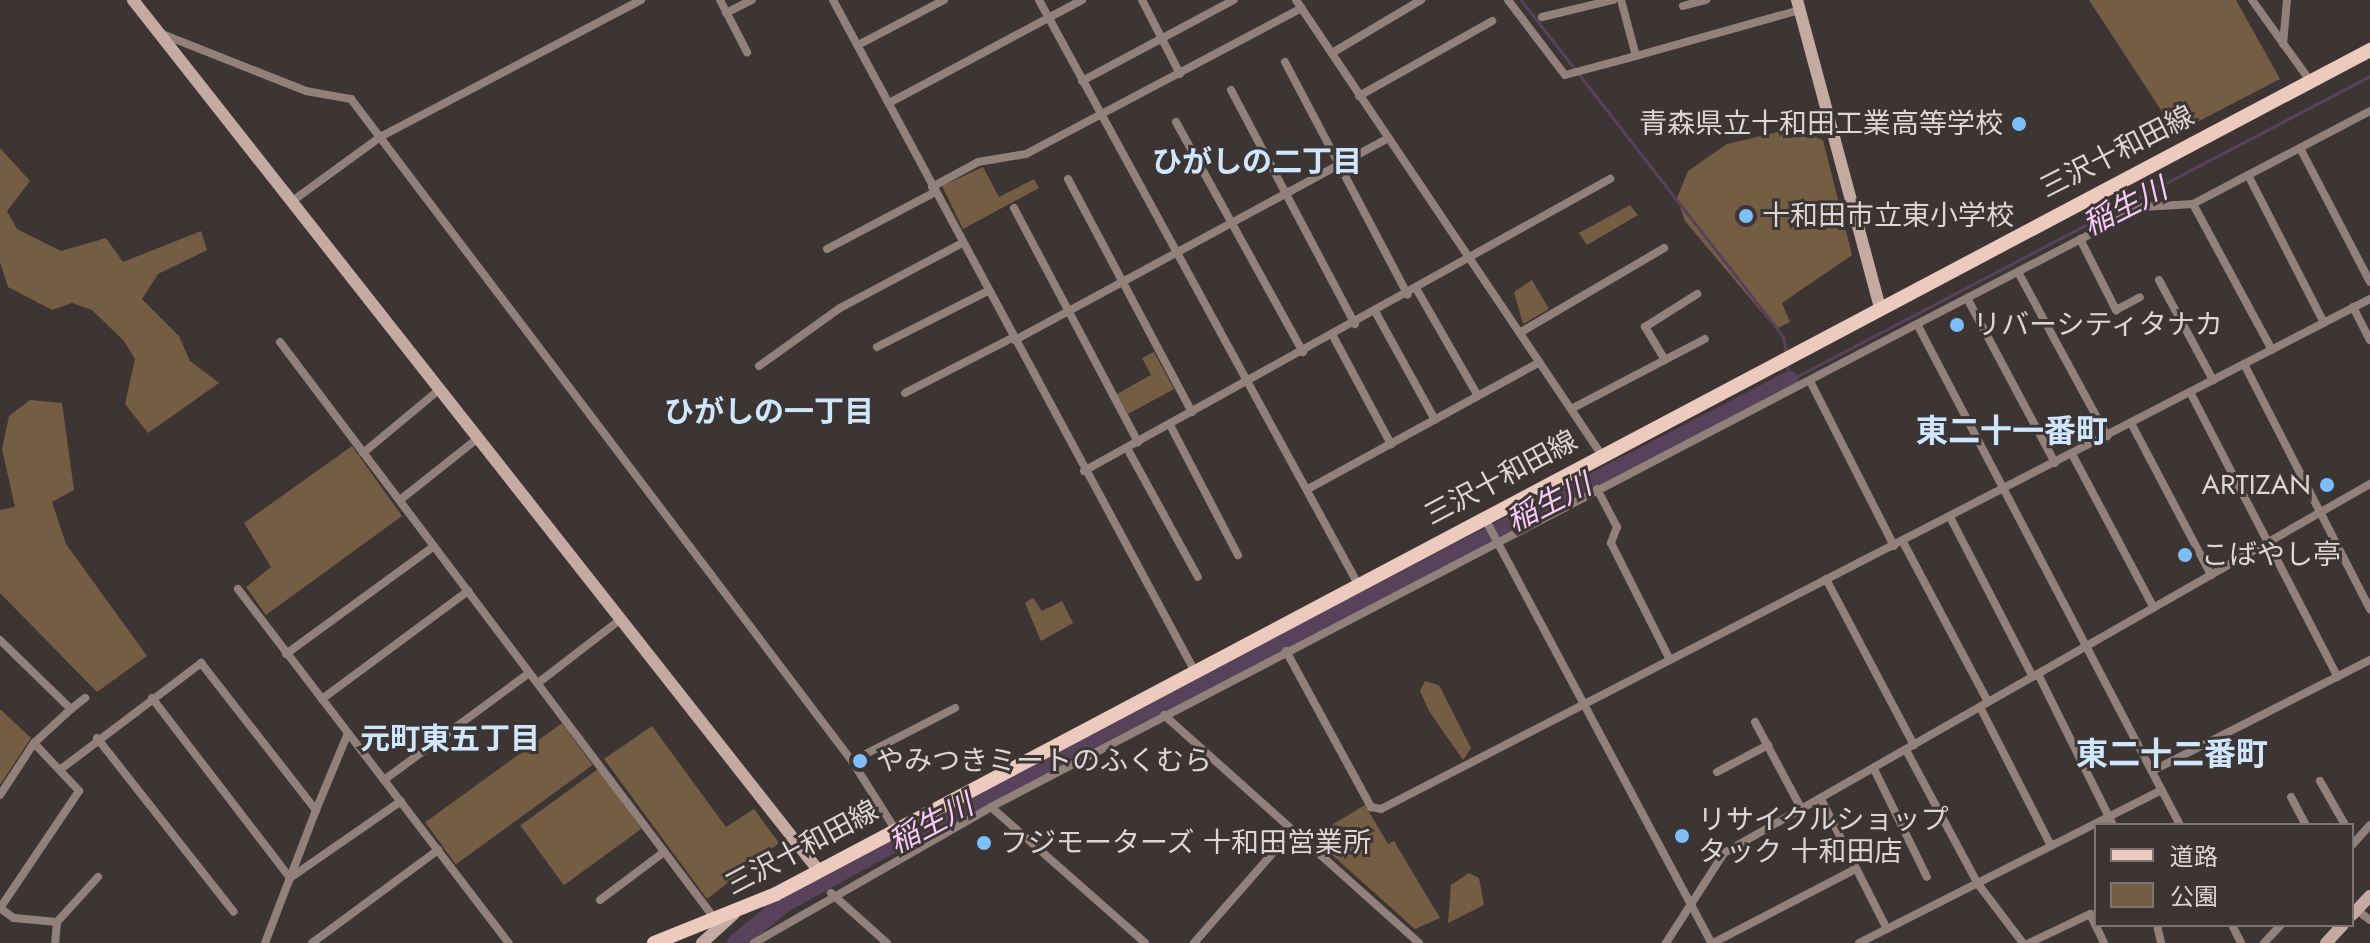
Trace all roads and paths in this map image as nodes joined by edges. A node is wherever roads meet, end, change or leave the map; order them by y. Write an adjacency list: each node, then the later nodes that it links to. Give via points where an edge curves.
1 (133, 0): 26 (street)
2 (641, 0): 44 (street)
3 (720, 0): 22 (street)
4 (752, 0): 22 (street)
5 (833, 0): 28 (street)
6 (944, 0): 28 (street)
7 (1039, 0): 24 (street)
8 (1082, 0): 24 (street)
9 (1142, 0): 27 (street)
10 (1234, 0): 27 (street)
11 (1296, 0): 21 (street)
12 (1421, 0): 32 (street)
13 (1508, 0): 33 (street, via 1565,75)
14 (1613, 0): 23 (street)
15 (1621, 0): 33 (street)
16 (1706, 0): 20 (street)
17 (2252, 0): 29 (street)
18 (2287, 0): 29 (street)
19 (1799, 5): 33 (street); 73 (street)
20 (1683, 6)
21 (1302, 8): 32 (street); 35 (street)
22 (726, 13): 31 (street)
23 (1542, 17)
24 (1049, 18): 36 (street); 40 (street)
25 (1492, 21): 39 (street)
26 (158, 33): 44 (street, via 306,91 351,99); 53 (street)
27 (1162, 38): 35 (street); 36 (street)
28 (858, 45): 40 (street)
29 (2283, 45): 37 (street)
30 (2370, 50): 37 (main road, 三沢十和田線)
31 (747, 52)
32 (1332, 53): 39 (street)
33 (1636, 56)
34 (1285, 62): 47 (street)
35 (1180, 74): 42 (street)
36 (1082, 81): 42 (street)
37 (2311, 82): 73 (main road, 三沢十和田線)
38 (1231, 90): 52 (street)
39 (1359, 96): 45 (street)
40 (889, 103): 51 (street)
41 (2370, 111): 46 (street)
42 (1100, 115): 51 (street, via 1026,154 978,162); 61 (street)
43 (1176, 122): 56 (street)
44 (380, 137): 53 (street); 163 (street)
45 (1388, 138): 47 (street); 62 (street)
46 (2300, 148): 48 (street); 66 (street)
47 (1341, 164): 52 (street); 68 (street)
48 (2248, 175): 54 (street); 77 (street)
49 (1068, 179): 65 (street)
50 (1610, 179): 62 (street)
51 (933, 190): 58 (street); 60 (street)
52 (1287, 193): 56 (street); 78 (street)
53 (291, 202): 96 (street)
54 (2193, 204): 57 (street, via 2143,207); 87 (street)
55 (1014, 208): 75 (street)
56 (1233, 222): 61 (street); 88 (street)
57 (2080, 239): 63 (street); 70 (street, via 2116,310)
58 (962, 243): 67 (street); 92 (street, via 840,308)
59 (1664, 248): 80 (street)
60 (827, 249)
61 (1177, 252): 65 (street); 95 (street)
62 (1471, 260): 68 (street); 80 (street)
63 (2018, 272): 71 (street); 105 (street)
64 (2159, 280): 93 (street)
65 (1122, 282): 75 (street); 101 (street)
66 (2370, 282)
67 (988, 291): 82 (street); 86 (street)
68 (1412, 292): 76 (street); 99 (street)
69 (1697, 294): 89 (street, via 1645,327)
70 (2140, 297)
71 (1967, 298): 79 (street); 113 (street)
72 (2370, 299): 74 (street)
73 (1879, 304): 111 (main road, 三沢十和田線)
74 (2353, 307): 77 (street); 84 (street)
75 (1068, 311): 82 (street); 107 (street)
76 (1376, 313): 78 (street); 102 (street)
77 (2324, 323): 87 (street)
78 (1355, 324): 81 (street)
79 (1917, 324): 94 (street); 118 (street)
80 (1521, 332): 90 (street)
81 (1333, 336): 88 (street); 108 (street)
82 (1015, 338): 98 (street); 114 (street)
83 (1705, 339): 89 (street)
84 (2370, 340)
85 (280, 342): 110 (street)
86 (877, 347)
87 (2272, 350): 91 (street)
88 (1303, 352): 95 (street)
89 (1665, 360): 100 (street)
90 (1540, 362): 99 (street); 100 (street)
91 (2244, 364): 93 (street); 120 (street)
92 (759, 366)
93 (2213, 380): 97 (street)
94 (1810, 381): 117 (street); 127 (street)
95 (1248, 382): 101 (street); 116 (street)
96 (439, 390): 106 (street); 110 (street)
97 (2190, 392): 103 (street); 125 (street)
98 (905, 393)
99 (1478, 396): 102 (street)
100 (1571, 409): 111 (street)
101 (1192, 412): 104 (street)
102 (1435, 420): 108 (street)
103 (2131, 423): 105 (street); 129 (street)
104 (1170, 425): 107 (street); 128 (street)
105 (2107, 436): 112 (street)
106 (477, 439): 119 (street); 137 (street)
107 (1138, 442): 109 (street)
108 (1391, 444): 116 (street)
109 (1127, 448): 114 (street); 130 (street)
110 (363, 453): 119 (street)
111 (1601, 454): 122 (main road, 三沢十和田線)
112 (2072, 454): 113 (street); 135 (street)
113 (2055, 463): 118 (street)
114 (1084, 471): 144 (street)
115 (2370, 484): 120 (street)
116 (1308, 489): 132 (street)
117 (1597, 489): 123 (street); 142 (street, via 1617,527 1611,543)
118 (2005, 489): 121 (street); 139 (street)
119 (400, 500): 126 (street)
120 (2320, 513): 125 (street); 136 (street)
121 (1950, 517): 124 (street); 146 (street)
122 (1487, 522): 123 (street); 132 (main road, 三沢十和田線)
123 (1498, 541): 140 (street); 152 (street)
124 (1903, 542): 127 (street); 153 (street)
125 (2268, 543): 129 (street); 147 (street)
126 (434, 546): 134 (street); 141 (street)
127 (1894, 546): 131 (street)
128 (1238, 555)
129 (2211, 575): 135 (street)
130 (1198, 577)
131 (1826, 579): 142 (street); 162 (street)
132 (1358, 584): 144 (main road, 三沢十和田線)
133 (238, 589): 141 (street)
134 (468, 591): 145 (street); 151 (street)
135 (2154, 608): 139 (street)
136 (2370, 609)
137 (621, 619): 148 (street); 191 (street)
138 (0, 640): 155 (street)
139 (2088, 647): 146 (street); 166 (street)
140 (1286, 651): 152 (street, via 1376,809); 156 (street)
141 (286, 654): 151 (street)
142 (1670, 660): 152 (street)
143 (2370, 660): 147 (street)
144 (1193, 668): 184 (main road, 三沢十和田線)
145 (529, 673): 148 (street); 168 (street)
146 (2036, 676): 153 (street); 178 (street)
147 (2338, 677): 166 (street)
148 (538, 683): 189 (street)
149 (85, 698): 155 (street)
150 (152, 698): 159 (street); 176 (street, via 201,663); 194 (street)
151 (322, 699): 158 (street)
152 (1585, 703): 199 (street)
153 (1984, 705): 162 (street); 187 (street)
154 (955, 708): 163 (street)
155 (71, 709): 160 (street)
156 (1164, 715): 175 (street); 185 (street)
157 (1755, 722): 161 (street)
158 (348, 733): 168 (street); 176 (street)
159 (97, 738): 164 (street); 200 (street)
160 (34, 743): 164 (street); 171 (street)
161 (1768, 745): 167 (street); 177 (street)
162 (1910, 748): 165 (street); 195 (street)
163 (852, 761): 184 (street)
164 (61, 769): 205 (street, via 79,791 0,908 14,918)
165 (1874, 769): 173 (street); 193 (street)
166 (2152, 771): 170 (street)
167 (1717, 772)
168 (384, 780): 174 (street)
169 (2320, 781): 181 (street)
170 (2162, 790): 178 (street); 179 (street)
171 (0, 795)
172 (2291, 797): 180 (street)
173 (1821, 799): 177 (street); 190 (street)
174 (401, 801): 188 (street); 194 (street)
175 (991, 807): 196 (street); 219 (street)
176 (316, 810): 194 (street)
177 (1802, 810): 199 (street, via 1717,858)
178 (2111, 821)
179 (2179, 823)
180 (2305, 823)
181 (2344, 823)
182 (2370, 825): 186 (street)
183 (2094, 828): 187 (street)
184 (895, 829): 191 (main road, 三沢十和田線)
185 (1293, 830): 220 (street); 221 (street)
186 (2354, 841)
187 (2051, 846): 195 (street)
188 (438, 850): 213 (street); 214 (street)
189 (664, 852): 198 (street); 203 (street)
190 (1856, 869): 209 (street); 223 (street)
191 (819, 871): 202 (main road, 三沢十和田線)
192 (98, 877): 205 (street)
193 (1927, 877)
194 (290, 878): 212 (street)
195 (1978, 884): 209 (street); 224 (street)
196 (831, 893): 217 (street); 218 (street)
197 (2370, 896): 201 (street)
198 (600, 900)
199 (1691, 909): 222 (street); 223 (street)
200 (234, 912)
201 (2355, 913): 204 (street)
202 (734, 914): 203 (main road, 三沢十和田線); 216 (street)
203 (715, 919): 215 (main road, 三沢十和田線)
204 (2370, 920)
205 (57, 922): 211 (street)
206 (2094, 922): 224 (street, via 2090,914)
207 (2279, 927): 225 (street)
208 (2341, 927): 226 (street)
209 (1887, 929): 210 (street)
210 (1865, 942)
211 (55, 943)
212 (265, 943)
213 (312, 943)
214 (509, 943)
215 (654, 943)
216 (702, 943)
217 (754, 943)
218 (887, 943)
219 (1145, 943)
220 (1194, 943)
221 (1419, 943)
222 (1666, 943)
223 (1712, 943)
224 (2026, 943)
225 (2264, 943)
226 (2326, 943)

